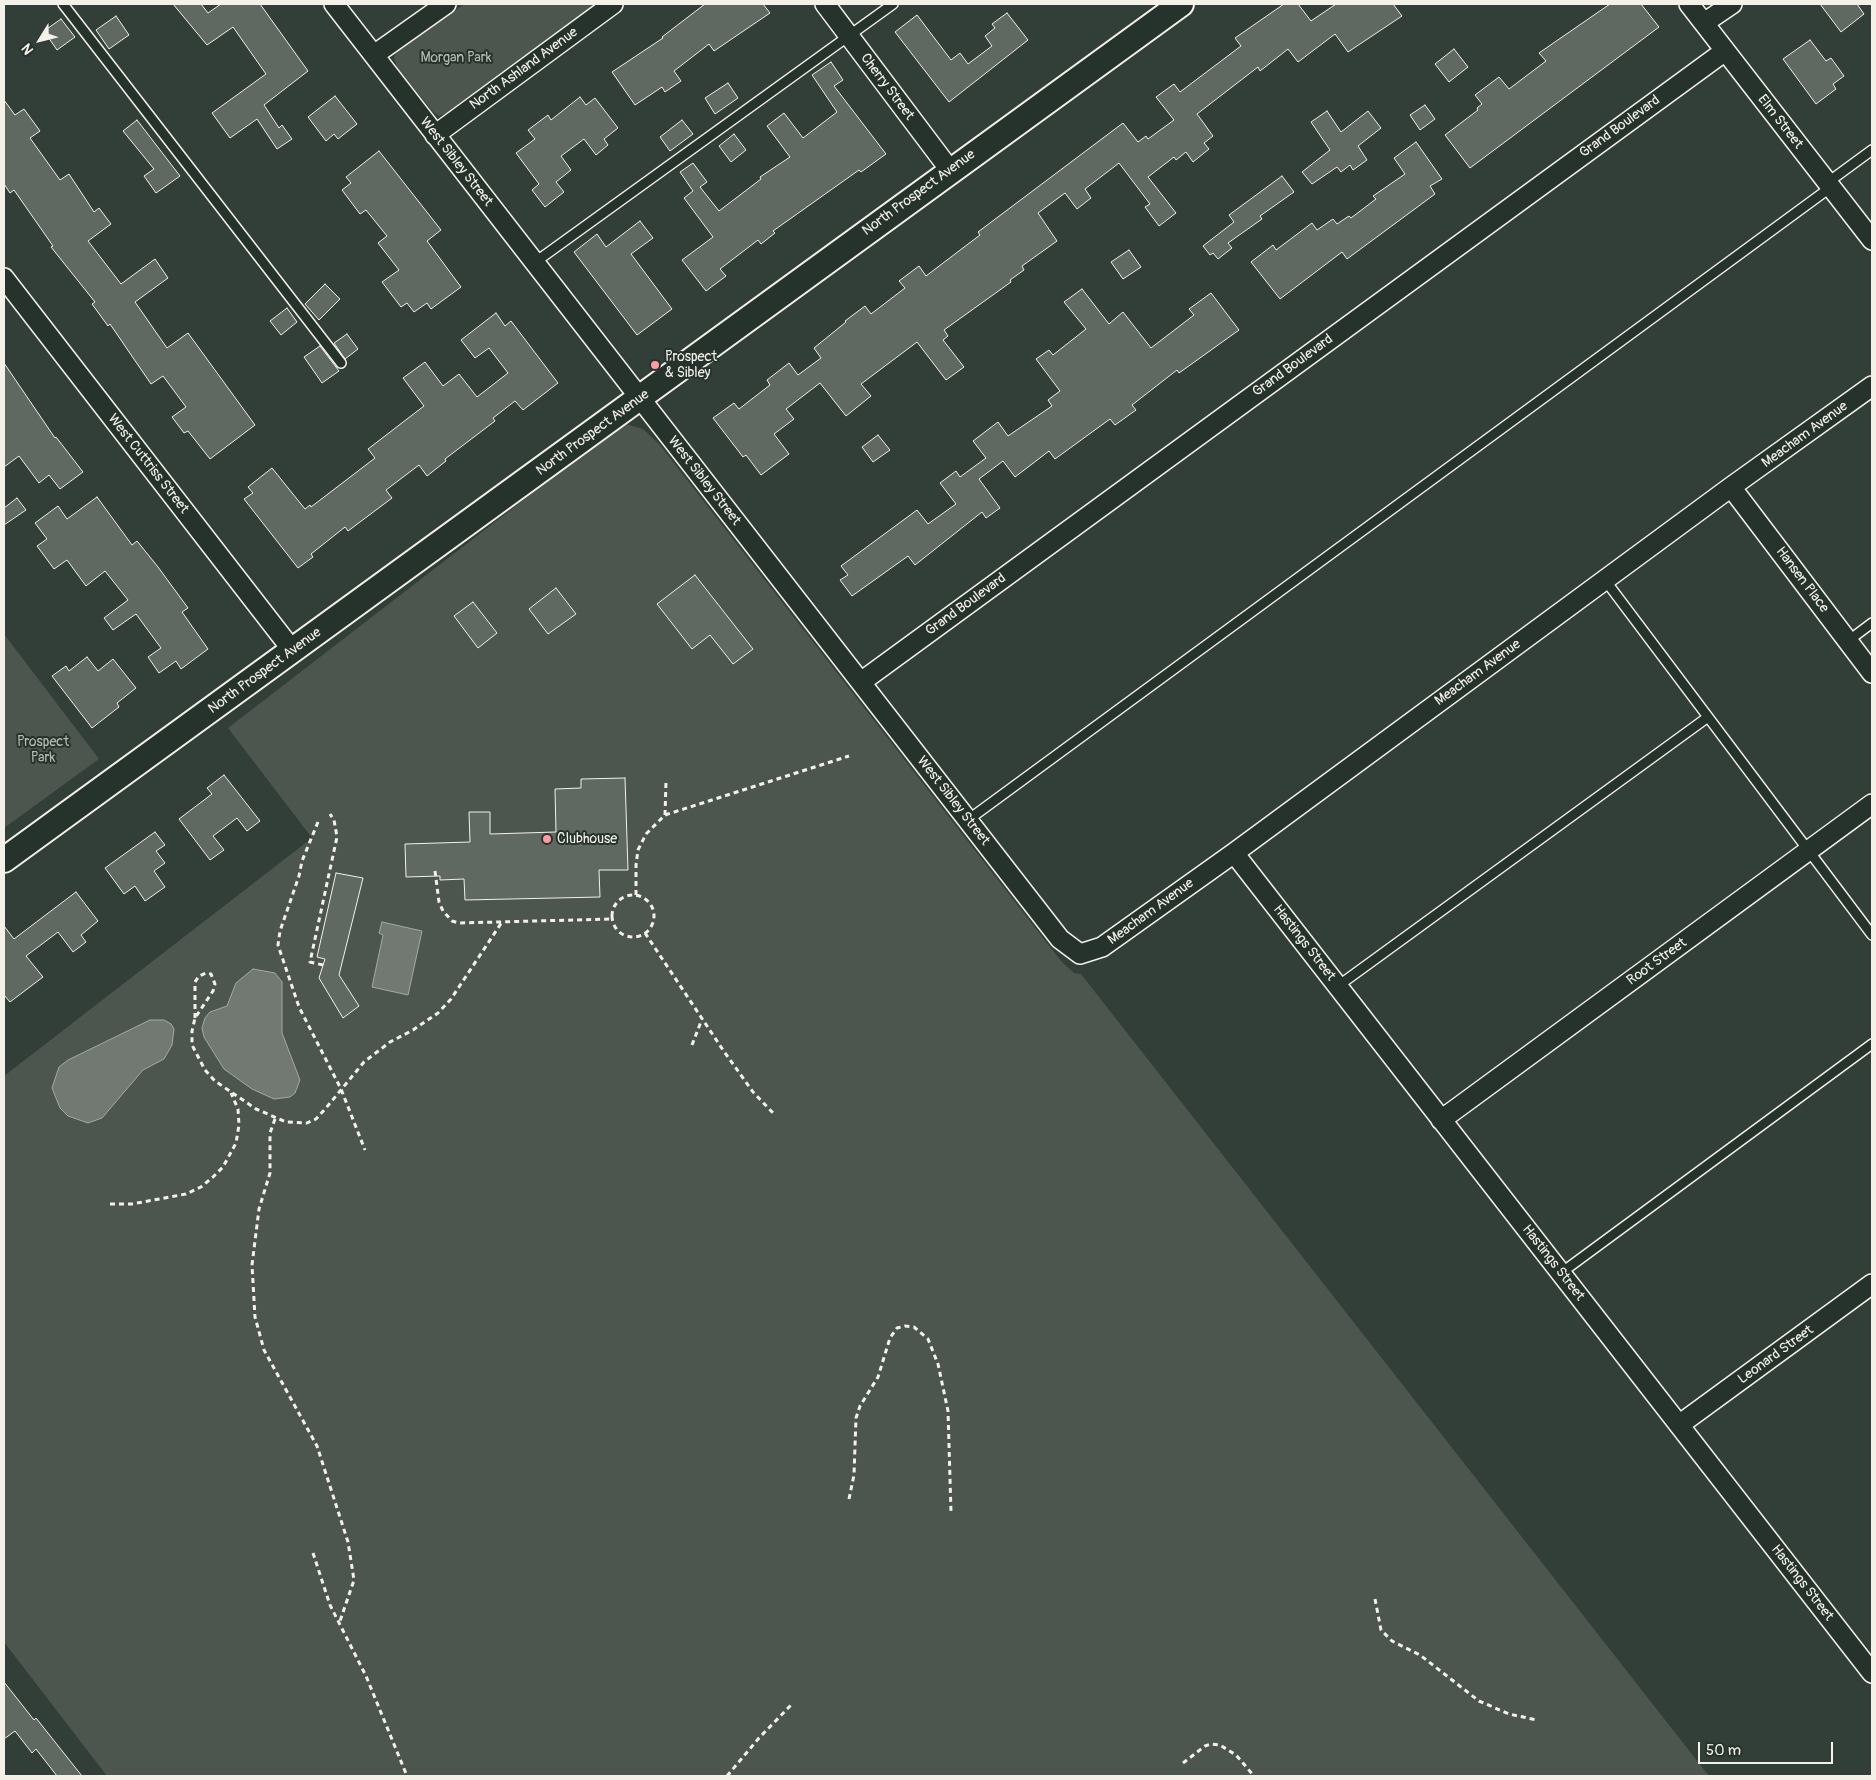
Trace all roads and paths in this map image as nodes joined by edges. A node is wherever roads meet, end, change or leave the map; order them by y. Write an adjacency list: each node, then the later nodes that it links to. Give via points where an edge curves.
1 (63, 4): 21 (lane)
2 (334, 4): 13 (street, West Sibley Street)
3 (446, 4): 13 (street)
4 (613, 4): 14 (street, North Ashland Avenue)
5 (825, 4): 11 (street, Cherry Street)
6 (893, 4): 11 (lane)
7 (1181, 4): 16 (street, North Prospect Avenue)
8 (1689, 4): 10 (street, Elm Street)
9 (1732, 4): 10 (street)
10 (1704, 24): 12 (street, Elm Street)
11 (849, 36): 16 (street, Cherry Street); 19 (lane)
12 (1725, 51): 17 (street, Elm Street); 30 (street, Grand Boulevard)
13 (374, 55): 14 (street, West Sibley Street)
14 (435, 135): 19 (street, West Sibley Street)
15 (1872, 150): 17 (lane)
16 (950, 170): 23 (street, North Prospect Avenue)
17 (1829, 185): 18 (street, Elm Street); 37 (lane)
18 (1872, 240)
19 (534, 262): 23 (street, West Sibley Street)
20 (4, 278): 28 (street, West Cuttriss Street)
21 (340, 363)
22 (1872, 386): 24 (street, Meacham Avenue)
23 (640, 399): 28 (street, North Prospect Avenue); 30 (street, West Sibley Street)
24 (1732, 487): 25 (street, Meacham Avenue); 27 (street, Hansen Place)
25 (1605, 580): 31 (lane); 40 (street, Meacham Avenue)
26 (1872, 623): 27 (lane)
27 (1848, 641): 29 (street, Hansen Place)
28 (293, 651): 41 (street, North Prospect Avenue)
29 (1872, 673)
30 (861, 682): 37 (street, West Sibley Street)
31 (1708, 717): 39 (lane); 50 (lane)
32 (849, 756): 36 (path, via 674,810)
33 (666, 781): 36 (path)
34 (1872, 804): 39 (street, Root Street)
35 (330, 814): 49 (path, via 337,838 310,962)
36 (665, 816): 43 (path, via 646,834 638,850)
37 (968, 820): 48 (street, West Sibley Street, via 1060,939)
38 (318, 822): 55 (path, via 302,861 278,944 299,1007)
39 (1809, 851): 47 (lane); 59 (street, Root Street)
40 (1234, 853): 48 (street, Meacham Avenue, via 1102,947); 50 (street, Hastings Street)
41 (4, 860)
42 (435, 871): 45 (path, via 439,902 446,917 459,923)
43 (636, 895): 44 (path, via 618,900); 46 (path, via 648,902 654,914 653,922)
44 (612, 919): 45 (path); 46 (path, via 618,931 625,935)
45 (502, 922): 55 (path, via 438,1013 370,1056)
46 (645, 933): 52 (path)
47 (1872, 935)
48 (1080, 954)
49 (323, 965)
50 (1338, 986): 59 (street, Hastings Street)
51 (195, 1018): 51 (path, via 213,991 215,984 211,974 206,973 195,982); 56 (path, via 192,1045 198,1058 215,1081)
52 (702, 1019): 54 (path); 57 (path, via 754,1092)
53 (1872, 1044): 62 (lane)
54 (692, 1045)
55 (341, 1089): 58 (path, via 316,1118 307,1123); 60 (path)
56 (231, 1093): 58 (path); 61 (path, via 238,1109 236,1143 213,1177 186,1194 132,1204)
57 (775, 1115)
58 (275, 1119): 69 (path, via 270,1133 270,1173 259,1209 253,1250 255,1317 264,1350 317,1446 348,1542 354,1580)
59 (1441, 1120): 62 (street, Hastings Street)
60 (365, 1150)
61 (110, 1204)
62 (1561, 1273): 64 (street, Hastings Street)
63 (1872, 1284): 64 (street, Leonard Street)
64 (1679, 1425): 70 (street, Hastings Street)
65 (850, 1499): 66 (path, via 856,1418 860,1406 878,1377 890,1338 897,1328 914,1327 928,1339 938,1364 948,1411)
66 (951, 1512)
67 (313, 1553): 69 (path)
68 (1375, 1599): 72 (path, via 1381,1630 1392,1642 1420,1655 1479,1701 1509,1714)
69 (339, 1624): 74 (path, via 366,1676)
70 (1872, 1673)
71 (793, 1703): 75 (path)
72 (1537, 1720)
73 (1183, 1763): 76 (path, via 1204,1746 1220,1745 1236,1755)
74 (407, 1776)
75 (727, 1776)
76 (1254, 1776)

